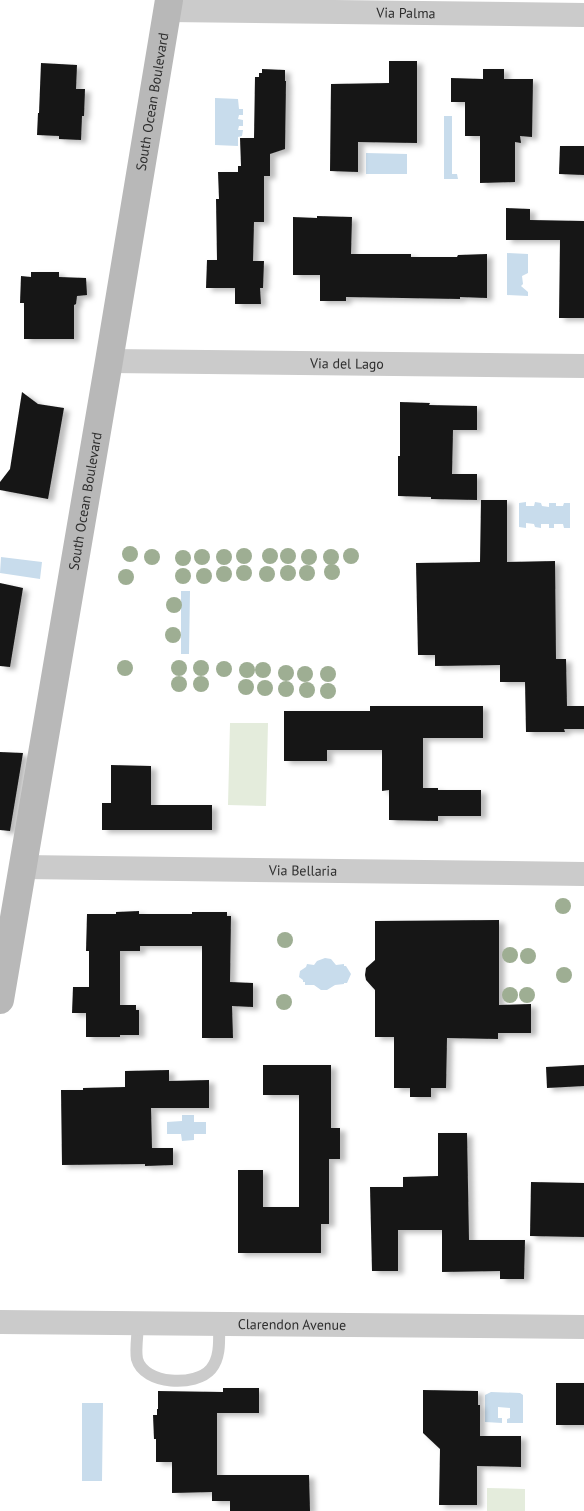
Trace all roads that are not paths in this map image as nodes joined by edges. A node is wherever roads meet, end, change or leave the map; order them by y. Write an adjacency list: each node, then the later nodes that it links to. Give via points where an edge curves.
1 (168, 5): 2 (street, Via Palma); 3 (main road, South Ocean Boulevard)
2 (584, 15)
3 (109, 361): 4 (street, Via del Lago); 5 (main road, South Ocean Boulevard)
4 (584, 366)
5 (23, 867): 6 (street, Via Bellaria); 7 (main road, South Ocean Boulevard)
6 (584, 874)
7 (0, 1000)
8 (0, 1322): 9 (street, Clarendon Avenue)
9 (138, 1323): 10 (street, Clarendon Avenue); 10 (lane, via 138,1359 147,1374 165,1380 193,1379 210,1370 218,1357)
10 (219, 1324): 11 (street, Clarendon Avenue)
11 (584, 1327)

